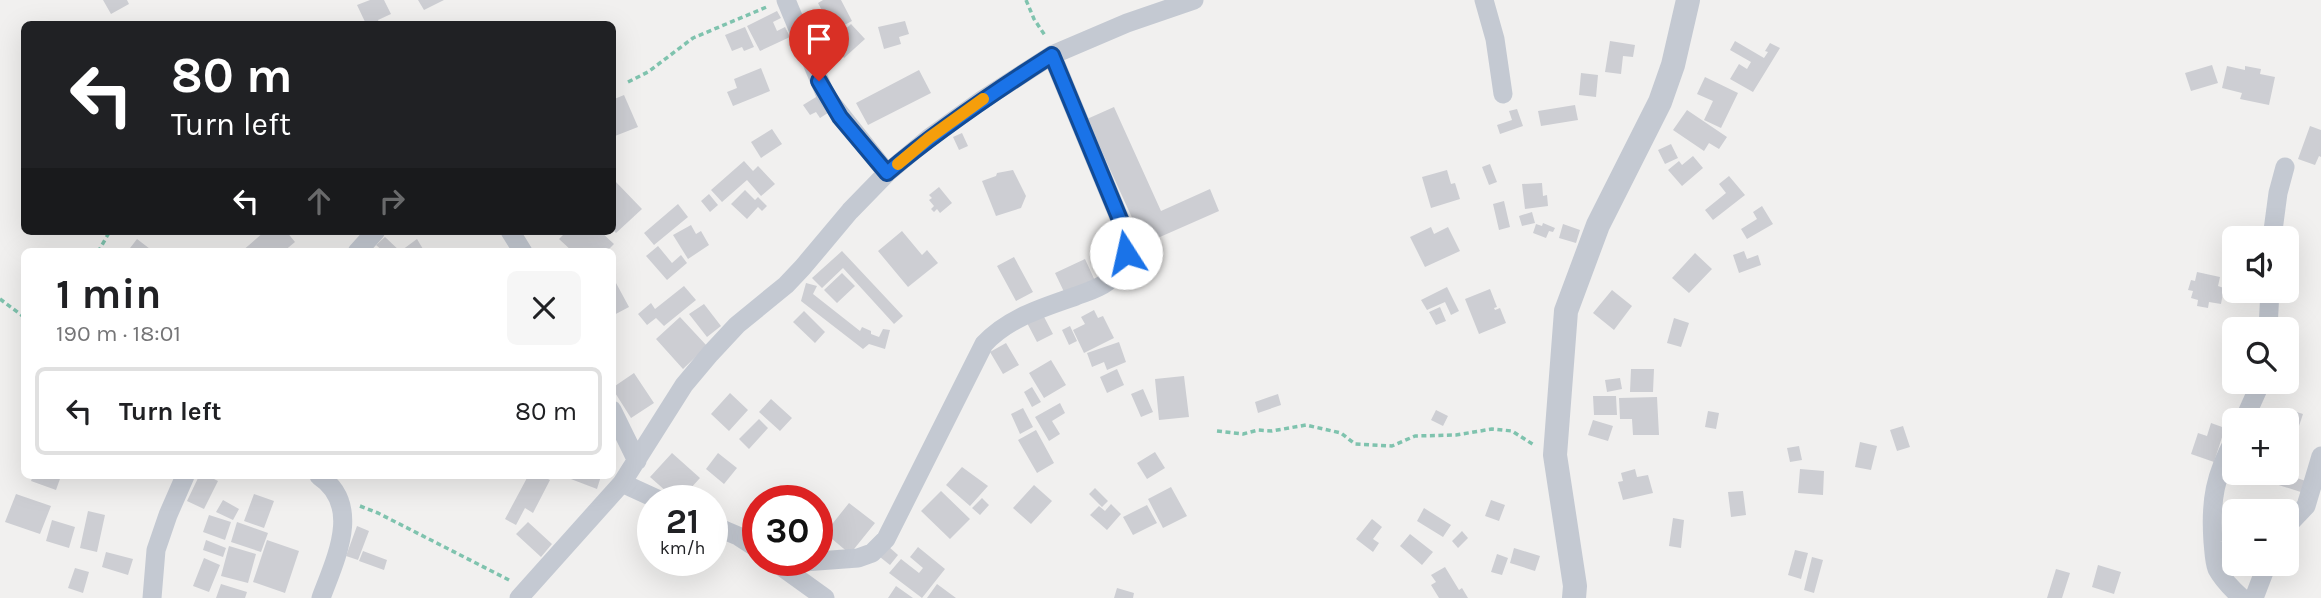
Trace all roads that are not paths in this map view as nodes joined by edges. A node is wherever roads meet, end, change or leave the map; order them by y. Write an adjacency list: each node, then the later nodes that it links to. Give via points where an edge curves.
1 (1194, 0): 5 (street)
2 (1484, 0): 6 (street)
3 (1688, 0): 28 (street, via 1660,102 1598,225 1566,311 1555,455)
4 (780, 2): 8 (street, via 826,96)
5 (1054, 54): 8 (street, via 982,100); 21 (street, via 1128,239 1121,265 1104,285 1029,313 984,344 886,539 872,553)
6 (1503, 94)
7 (2285, 166): 9 (street)
8 (887, 173): 14 (street, via 786,285 710,354)
9 (2274, 226)
10 (372, 235): 11 (street)
11 (361, 248)
12 (616, 418): 14 (street)
13 (2321, 456): 20 (street, via 2306,506)
14 (637, 461): 18 (street)
15 (2222, 466): 29 (street, via 2212,498 2216,566)
16 (184, 479): 25 (street, via 156,550)
17 (323, 479): 26 (street, via 339,499 343,515 342,538)
18 (622, 482): 19 (street); 24 (street)
19 (637, 489)
20 (2299, 513)
21 (833, 559)
22 (794, 576): 27 (street)
23 (2262, 576): 30 (street)
24 (523, 593)
25 (152, 598)
26 (321, 598)
27 (825, 598)
28 (1574, 598)
29 (2242, 598)
30 (2254, 598)

